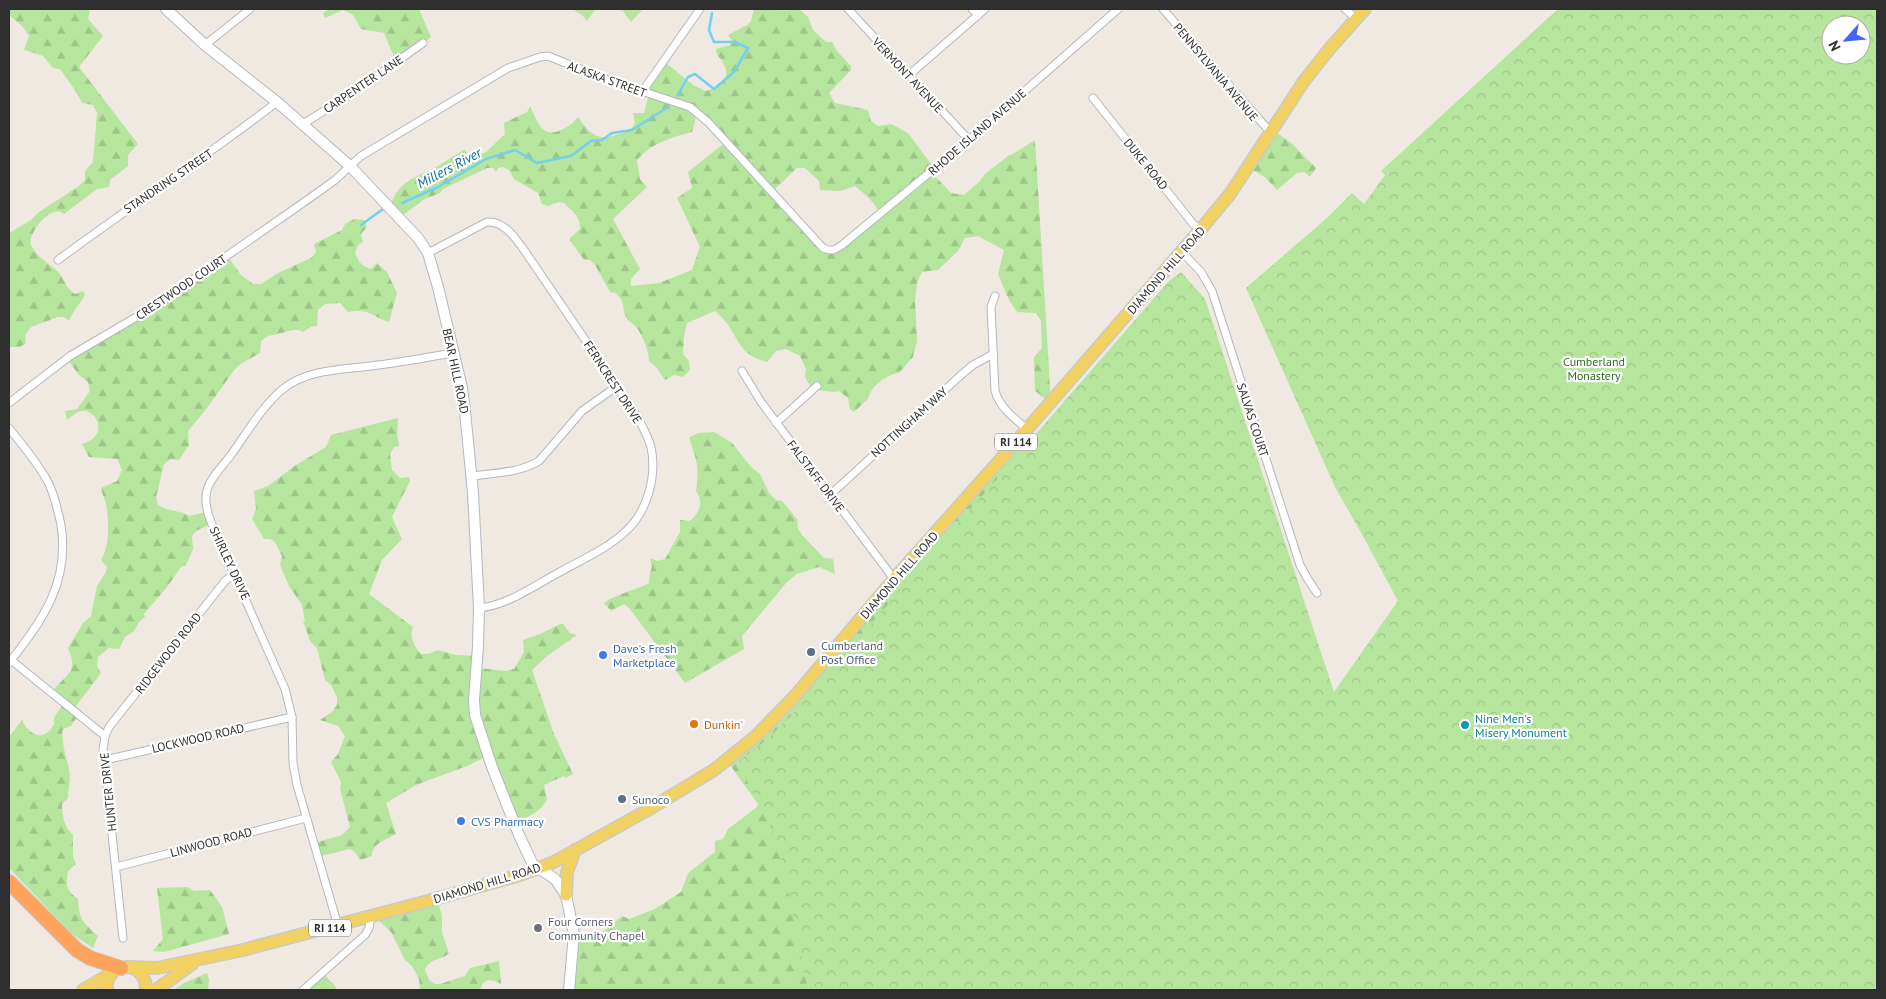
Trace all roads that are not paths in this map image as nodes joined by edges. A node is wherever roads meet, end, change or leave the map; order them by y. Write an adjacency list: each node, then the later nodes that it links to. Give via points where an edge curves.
1 (166, 9): 14 (street, BEAR HILL ROAD)
2 (250, 9): 14 (street)
3 (700, 9): 16 (street)
4 (848, 9): 15 (street, VERMONT AVENUE)
5 (972, 9): 11 (street)
6 (985, 9): 11 (street)
7 (1118, 9): 21 (street, RHODE ISLAND AVENUE)
8 (1163, 9): 20 (street, PENNSYLVANIA AVENUE)
9 (1345, 9): 12 (street)
10 (1365, 9): 12 (main road, DIAMOND HILL ROAD / RI 114)
11 (978, 15): 15 (street)
12 (1356, 20): 20 (main road, DIAMOND HILL ROAD / RI 114, via 1309,76)
13 (423, 43): 19 (street, CARPENTER LANE)
14 (205, 45): 18 (street, BEAR HILL ROAD)
15 (909, 75): 21 (street, VERMONT AVENUE)
16 (642, 92): 22 (street, ALASKA STREET, via 548,56 540,57 508,68 361,156); 24 (street, ALASKA STREET, via 690,107 700,114 823,248)
17 (1092, 98): 23 (street, DUKE ROAD, via 1194,225)
18 (277, 102): 19 (street, BEAR HILL ROAD); 27 (street, STANDRING STREET)
19 (303, 124): 22 (street, BEAR HILL ROAD)
20 (1271, 134): 23 (main road, DIAMOND HILL ROAD / RI 114, via 1230,194)
21 (969, 140): 24 (street, RHODE ISLAND AVENUE)
22 (350, 166): 26 (street, BEAR HILL ROAD, via 418,238); 34 (street, CRESTWOOD COURT, via 310,198 154,306 70,356)
23 (1201, 229): 25 (main road, DIAMOND HILL ROAD / RI 114)
24 (832, 251)
25 (1182, 252): 37 (main road, DIAMOND HILL ROAD / RI 114); 42 (street, SALVAS COURT, via 1201,272 1212,291 1300,565)
26 (428, 253): 29 (street, BEAR HILL ROAD); 32 (street, FERNCREST DRIVE, via 487,222 505,228 522,247)
27 (58, 260)
28 (995, 296): 30 (street, via 991,307)
29 (453, 353): 38 (street, BEAR HILL ROAD, via 462,388); 40 (street, SHIRLEY DRIVE, via 316,373 282,389 205,493 206,509)
30 (993, 354): 37 (street, via 998,400); 39 (street, NOTTINGHAM WAY, via 961,375)
31 (742, 371): 35 (street, FALSTAFF DRIVE)
32 (616, 386): 38 (street, via 574,418 539,461 530,467); 43 (street, FERNCREST DRIVE, via 647,436 652,457 648,494 636,520 627,531 601,549 504,603)
33 (817, 386): 35 (street)
34 (9, 403)
35 (776, 423): 39 (street, FALSTAFF DRIVE)
36 (9, 428): 44 (street, via 48,483 59,515 64,552 48,606)
37 (1027, 429): 41 (main road, DIAMOND HILL ROAD / RI 114)
38 (472, 476): 43 (street, BEAR HILL ROAD)
39 (830, 495): 41 (street, FALSTAFF DRIVE)
40 (235, 573): 45 (street, SHIRLEY DRIVE, via 285,689); 46 (street, RIDGEWOOD ROAD, via 225,580)
41 (894, 580): 49 (main road, DIAMOND HILL ROAD / RI 114, via 795,696 741,749 691,785)
42 (1317, 593)
43 (479, 608): 51 (street, BEAR HILL ROAD, via 475,715 492,766)
44 (10, 662): 46 (street, HUNTER DRIVE)
45 (292, 717): 47 (street, LOCKWOOD ROAD); 48 (street, SHIRLEY DRIVE, via 293,763)
46 (105, 736): 47 (street, HUNTER DRIVE)
47 (104, 760): 50 (street, HUNTER DRIVE)
48 (306, 818): 50 (street, LINWOOD ROAD); 55 (street, SHIRLEY DRIVE)
49 (575, 850): 51 (main road, DIAMOND HILL ROAD / RI 114); 53 (main road, via 567,872)
50 (116, 867): 56 (street, HUNTER DRIVE)
51 (535, 869): 53 (street, via 555,879); 54 (main road, DIAMOND HILL ROAD / RI 114)
52 (9, 882): 58 (highway, via 77,950)
53 (566, 896): 64 (street, via 574,934)
54 (371, 917): 55 (main road, DIAMOND HILL ROAD / RI 114); 63 (street, via 365,935)
55 (338, 926): 57 (main road, DIAMOND HILL ROAD / RI 114)
56 (123, 938)
57 (198, 960): 58 (main road, DIAMOND HILL ROAD / RI 114, via 157,968); 62 (main road, DIAMOND HILL ROAD / RI 114)
58 (121, 969): 59 (main road, DIAMOND HILL ROAD / RI 114); 60 (main road, via 108,980); 61 (main road, via 137,970 146,983)
59 (82, 990)
60 (107, 990)
61 (146, 990)
62 (156, 990)
63 (303, 990)
64 (569, 990)

